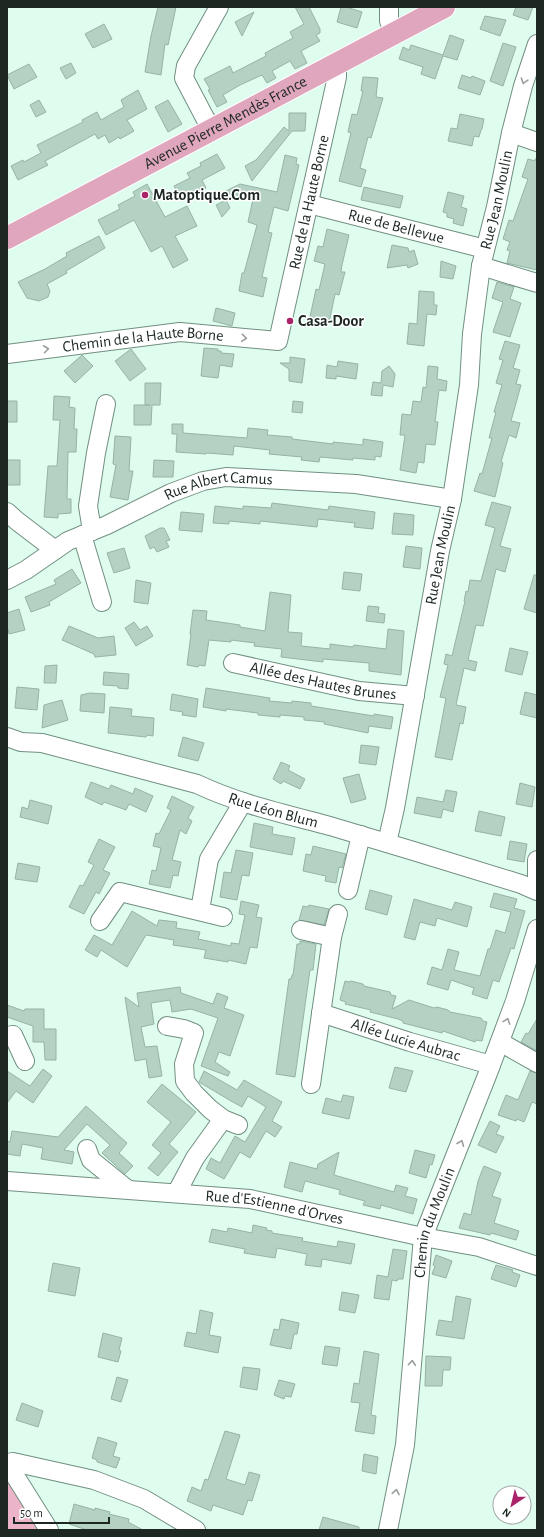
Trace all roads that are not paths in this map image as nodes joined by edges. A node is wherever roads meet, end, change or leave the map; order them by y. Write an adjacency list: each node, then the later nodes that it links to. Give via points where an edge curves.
1 (219, 7): 7 (street, via 184,72 184,78)
2 (389, 7): 4 (street, via 389,21)
3 (444, 7): 4 (main road, Avenue Pierre Mendès France)
4 (394, 33): 6 (main road, Avenue Pierre Mendès France)
5 (537, 44): 8 (street, Rue Jean Moulin, one-way to 8)
6 (337, 64): 7 (main road, Avenue Pierre Mendès France); 11 (street, Rue de la Haute Borne, via 337,76)
7 (213, 129): 12 (main road, Avenue Pierre Mendès France)
8 (512, 129): 9 (street); 10 (street, Rue Jean Moulin); 13 (street, Rue Jean Moulin)
9 (537, 131)
10 (537, 142)
11 (309, 204): 13 (street, Rue de Bellevue); 15 (street, Rue de la Haute Borne)
12 (7, 238)
13 (483, 258): 14 (street, Rue Jean Moulin); 18 (street, Rue Jean Moulin, via 472,334 469,385)
14 (537, 283)
15 (278, 341): 16 (street, Chemin de la Haute Borne, one-way to 15, via 180,332)
16 (7, 354)
17 (106, 404): 20 (street, via 88,506)
18 (452, 499): 20 (street, Rue Albert Camus, via 356,484 226,477 203,481 171,493); 25 (street, Rue Jean Moulin)
19 (7, 512): 21 (street)
20 (87, 533): 21 (street, Rue Albert Camus); 23 (street)
21 (55, 550): 22 (street, Rue Albert Camus)
22 (7, 580)
23 (102, 602)
24 (233, 663): 25 (street, Allée des Hautes Brunes, via 359,691)
25 (414, 696): 29 (street, Rue Jean Moulin, via 395,808)
26 (7, 737): 27 (street, Rue Léon Blum, via 21,742 42,743 197,784)
27 (243, 802): 28 (street, Rue Léon Blum); 34 (street, via 210,859)
28 (361, 836): 29 (street, Rue Léon Blum); 32 (street)
29 (386, 842): 33 (street, Rue Léon Blum)
30 (537, 860): 31 (street)
31 (537, 877)
32 (348, 890)
33 (537, 891)
34 (200, 910): 36 (street); 37 (street, via 120,892)
35 (338, 914): 40 (street)
36 (223, 917)
37 (100, 921)
38 (537, 929): 44 (street, Chemin du Moulin, one-way to 38)
39 (301, 930): 40 (street)
40 (332, 937): 41 (street)
41 (321, 1013): 47 (street, Allée Lucie Aubrac); 48 (street)
42 (167, 1026): 52 (street, via 194,1033 184,1064 185,1081 210,1109 230,1122 195,1158)
43 (7, 1036): 45 (street, via 13,1036)
44 (500, 1042): 46 (street); 47 (street, Chemin du Moulin)
45 (25, 1060)
46 (537, 1063)
47 (491, 1065): 53 (street, Chemin du Moulin, one-way to 47)
48 (311, 1084)
49 (87, 1149): 51 (street, via 91,1160)
50 (7, 1181): 51 (street, Rue d'Estienne d'Orves)
51 (127, 1189): 52 (street, Rue d'Estienne d'Orves)
52 (177, 1192): 53 (street, Rue d'Estienne d'Orves, via 250,1199)
53 (423, 1236): 54 (street, Rue d'Estienne d'Orves, via 479,1247); 58 (street, Chemin du Moulin, one-way to 53, via 405,1445)
54 (537, 1266)
55 (7, 1463): 56 (street); 57 (street, via 14,1462 94,1480 144,1499)
56 (49, 1530)
57 (196, 1530)
58 (388, 1530)

